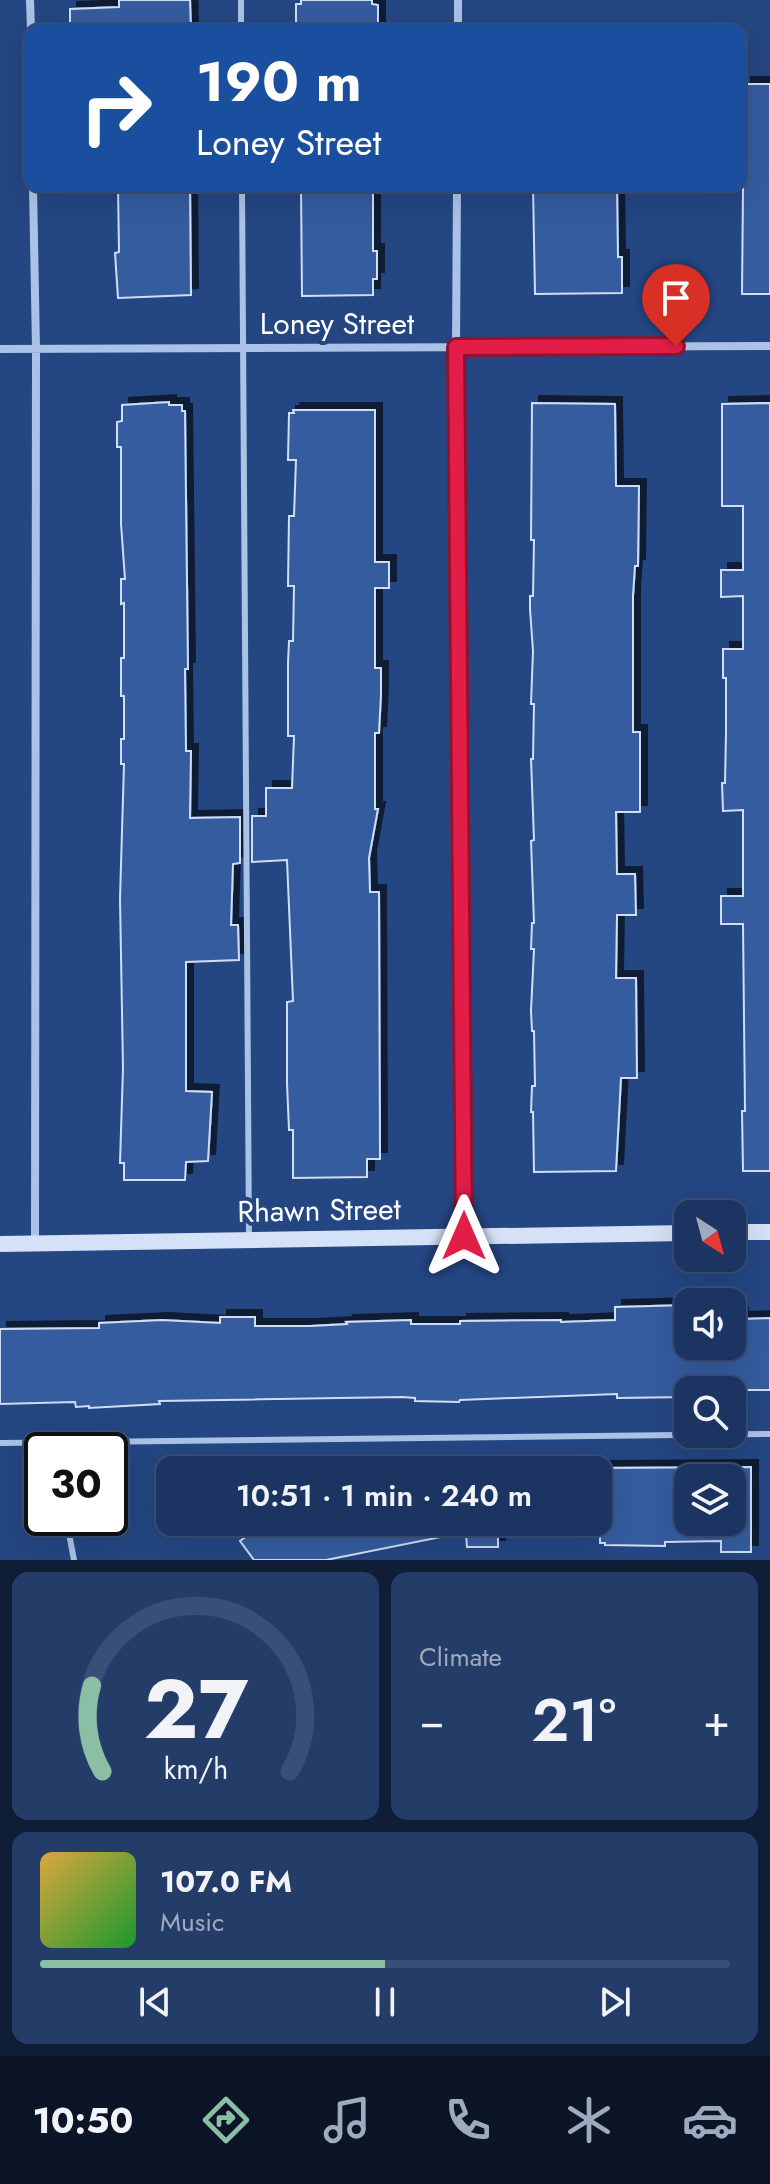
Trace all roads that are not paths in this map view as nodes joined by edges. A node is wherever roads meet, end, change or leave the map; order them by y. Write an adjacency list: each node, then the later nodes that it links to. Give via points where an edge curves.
1 (30, 0): 4 (street)
2 (241, 0): 5 (lane)
3 (458, 0): 6 (street)
4 (31, 24)
5 (241, 24)
6 (458, 24)
7 (33, 192): 14 (street)
8 (242, 192): 12 (lane)
9 (457, 192): 11 (street)
10 (770, 346): 11 (street, Loney Street)
11 (456, 347): 12 (street, Loney Street); 18 (street)
12 (242, 348): 14 (street, Loney Street); 19 (lane)
13 (0, 349): 14 (street, Loney Street)
14 (36, 349): 21 (street)
15 (746, 1232): 16 (main road)
16 (770, 1232)
17 (674, 1233): 18 (main road, Rhawn Street)
18 (464, 1236): 19 (main road, Rhawn Street)
19 (249, 1239): 21 (main road, Rhawn Street)
20 (0, 1244): 21 (main road, Rhawn Street)
21 (35, 1244)
22 (770, 1434): 25 (lane)
23 (0, 1443): 24 (lane)
24 (24, 1444)
25 (128, 1445)
26 (69, 1536): 27 (lane)
27 (74, 1560)

